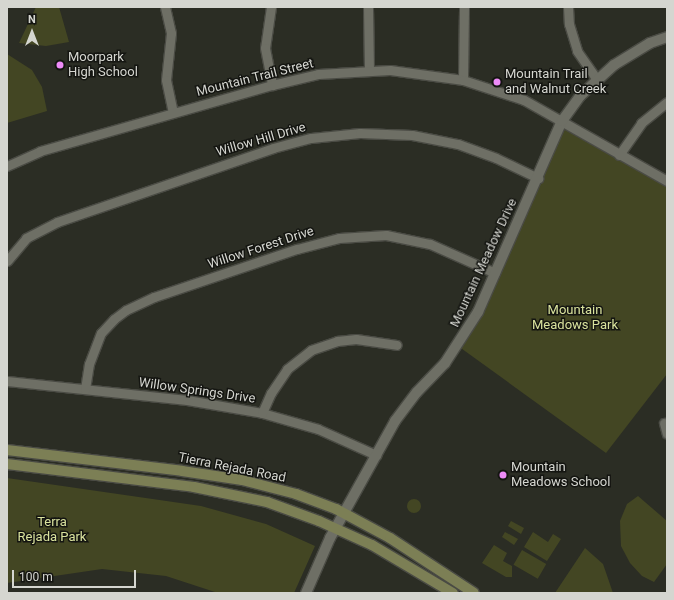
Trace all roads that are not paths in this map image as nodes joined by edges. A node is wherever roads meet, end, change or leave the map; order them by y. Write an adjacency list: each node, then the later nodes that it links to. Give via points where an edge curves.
1 (165, 7): 12 (street, via 170,33 166,80)
2 (271, 7): 10 (street, via 265,48)
3 (368, 7): 7 (street)
4 (464, 7): 8 (street)
5 (568, 7): 9 (street, via 568,24 577,51)
6 (667, 37): 9 (street, Mountain Meadow Drive, via 627,56)
7 (369, 70): 8 (street, Mountain Trail Street, via 416,72); 10 (street, Mountain Trail Street, via 318,74)
8 (463, 80): 13 (street, Mountain Trail Street, via 524,100)
9 (597, 80): 13 (street, Mountain Meadow Drive, via 580,96)
10 (272, 85): 12 (street, Mountain Trail Street)
11 (667, 102): 14 (street, via 641,123)
12 (173, 112): 15 (street, Mountain Trail Street, via 40,151)
13 (562, 121): 14 (street, Mountain Trail Street); 16 (street, Mountain Meadow Drive)
14 (619, 155): 17 (street, Mountain Trail Street)
15 (7, 166)
16 (538, 178): 18 (street, Willow Hill Drive, via 458,144 412,135 360,133 311,138 273,148 57,222 26,238); 19 (street, Mountain Meadow Drive)
17 (667, 181)
18 (7, 261)
19 (495, 273): 22 (street, Willow Forest Drive, via 443,248 404,238 355,236 310,246 154,297 126,310 101,333 89,364); 27 (street, Mountain Meadow Drive, via 478,312 458,346 411,400)
20 (397, 345): 23 (street, via 356,339 337,341 311,350 287,369 271,393)
21 (7, 381): 22 (street, Willow Springs Drive)
22 (85, 389): 23 (street, Willow Springs Drive, via 187,400)
23 (262, 413): 27 (street, Willow Springs Drive, via 318,430)
24 (664, 423): 25 (street)
25 (667, 434)
26 (7, 450): 29 (main road, Tierra Rejada Road, via 242,480 296,494)
27 (376, 455): 29 (street, Mountain Meadow Drive)
28 (7, 464): 30 (main road, Tierra Rejada Road, via 226,492 267,502)
29 (344, 513): 30 (street, Mountain Meadow Drive); 33 (main road, Tierra Rejada Road, via 419,555)
30 (335, 528): 31 (street, Mountain Meadow Drive); 32 (main road, Tierra Rejada Road, via 389,554)
31 (306, 593)
32 (453, 593)
33 (474, 593)

